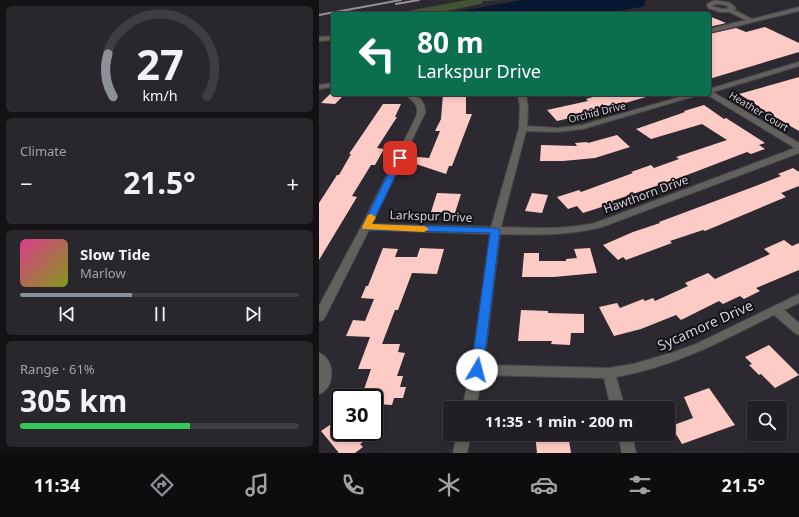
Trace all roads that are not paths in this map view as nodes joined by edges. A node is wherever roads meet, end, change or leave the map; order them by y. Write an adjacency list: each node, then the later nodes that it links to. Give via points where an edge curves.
1 (729, 10): 3 (street)
2 (799, 10): 3 (street)
3 (752, 21): 4 (street)
4 (711, 31)
5 (331, 38): 6 (street)
6 (319, 39)
7 (799, 64): 10 (street)
8 (331, 85): 9 (street)
9 (319, 87)
10 (711, 91)
11 (711, 93): 16 (street, Heather Court)
12 (411, 96): 18 (street, via 420,104 421,115)
13 (522, 96): 15 (street)
14 (691, 96): 15 (street, Orchid Drive, via 583,128)
15 (523, 128): 19 (street)
16 (799, 147)
17 (799, 150): 19 (street, Hawthorn Drive, via 590,228 564,232)
18 (366, 227): 19 (street, Larkspur Drive); 22 (street)
19 (495, 230): 25 (street)
20 (799, 298): 21 (street, Sycamore Drive)
21 (776, 310): 23 (street); 26 (street, Sycamore Drive, via 677,356)
22 (319, 317)
23 (799, 330)
24 (319, 358): 27 (street, via 326,373)
25 (477, 370): 26 (street, Sycamore Drive); 28 (street)
26 (609, 373): 29 (street)
27 (319, 389)
28 (470, 401)
29 (616, 401)
30 (463, 441): 32 (street)
31 (626, 441): 33 (street)
32 (460, 453)
33 (629, 453)

